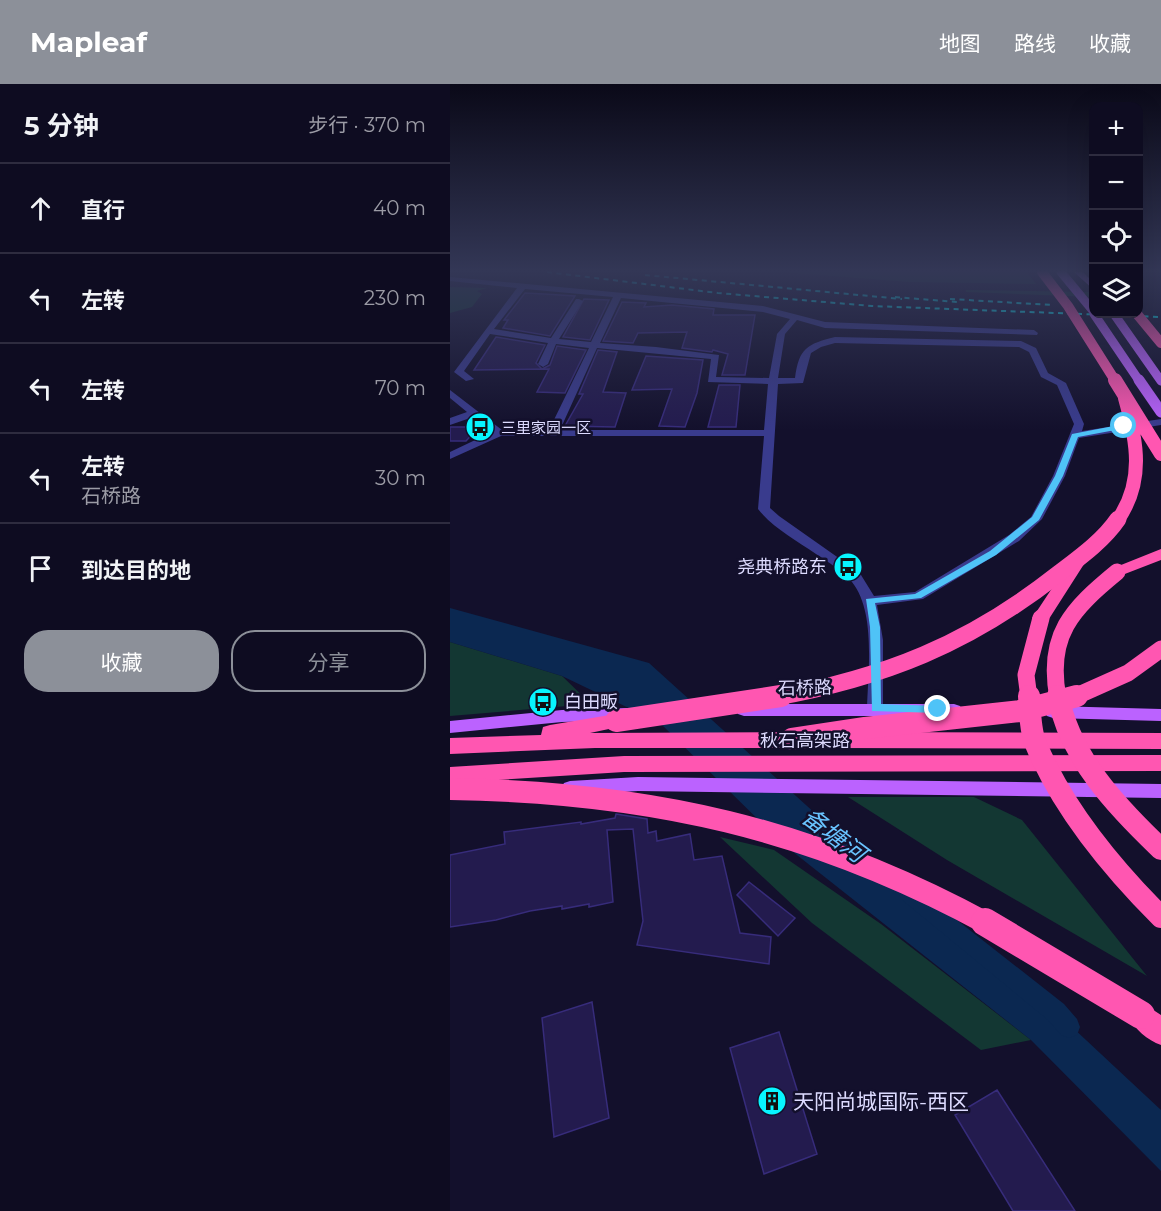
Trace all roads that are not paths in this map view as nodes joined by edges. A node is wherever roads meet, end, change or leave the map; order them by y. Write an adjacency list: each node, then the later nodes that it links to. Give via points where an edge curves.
1 (494, 325): 10 (street)
2 (565, 325): 13 (street)
3 (604, 325): 15 (street)
4 (789, 325): 18 (street, via 781,334)
5 (823, 325): 12 (street)
6 (1080, 325): 21 (highway, bridge)
7 (1102, 325): 22 (main road, bridge)
8 (1121, 325): 19 (main road, bridge)
9 (1146, 325): 14 (highway, bridge)
10 (488, 332): 13 (street); 17 (street, via 459,372)
11 (1034, 333): 12 (street)
12 (921, 335): 18 (street, via 823,343 805,354 800,381); 29 (street, via 1028,346 1044,375 1061,383 1078,424)
13 (554, 342): 15 (street); 16 (street)
14 (1161, 343)
15 (594, 345): 18 (street, via 716,357 711,380); 27 (street)
16 (543, 364)
17 (469, 379)
18 (773, 380): 28 (street)
19 (1161, 381)
20 (450, 393): 23 (street)
21 (1125, 398): 30 (highway, bridge); 33 (highway, bridge, via 1136,446 1134,489 1113,527)
22 (1161, 412)
23 (475, 413): 24 (street); 26 (street)
24 (450, 422)
25 (1161, 422): 29 (street)
26 (499, 433): 27 (street); 31 (street)
27 (553, 433): 28 (street)
28 (771, 434): 34 (street, via 764,509 779,525 857,579)
29 (1075, 435): 34 (street, via 1036,519 1014,538 918,596)
30 (1161, 454)
31 (450, 456)
32 (1161, 554): 48 (highway, bridge, via 1096,585 1075,608 1060,633 1053,674 1066,725 1097,784)
33 (1081, 557): 41 (highway, bridge, via 1030,597 982,627 947,646 864,678 756,701); 49 (highway, bridge, via 1041,618 1026,675 1034,740 1072,810 1124,880)
34 (870, 601): 36 (street, via 875,627)
35 (1161, 649): 39 (highway, bridge, via 1100,689 1039,708 987,718)
36 (875, 708): 37 (main road, 石桥路); 38 (main road, 石桥路, bridge, via 562,716)
37 (1161, 715)
38 (450, 727)
39 (792, 740): 40 (highway, 秋石高架路, bridge); 41 (highway, 秋石高架路)
40 (1161, 741)
41 (477, 744): 42 (highway, 秋石高架路)
42 (450, 746)
43 (1161, 763): 44 (highway, 秋石高架路, bridge, via 624,764)
44 (450, 775)
45 (450, 789): 50 (highway, bridge, via 520,788 599,796 713,815 805,842 981,919)
46 (1161, 791): 47 (main road, via 638,784)
47 (450, 796)
48 (1161, 849)
49 (1161, 917)
50 (1154, 1025)

